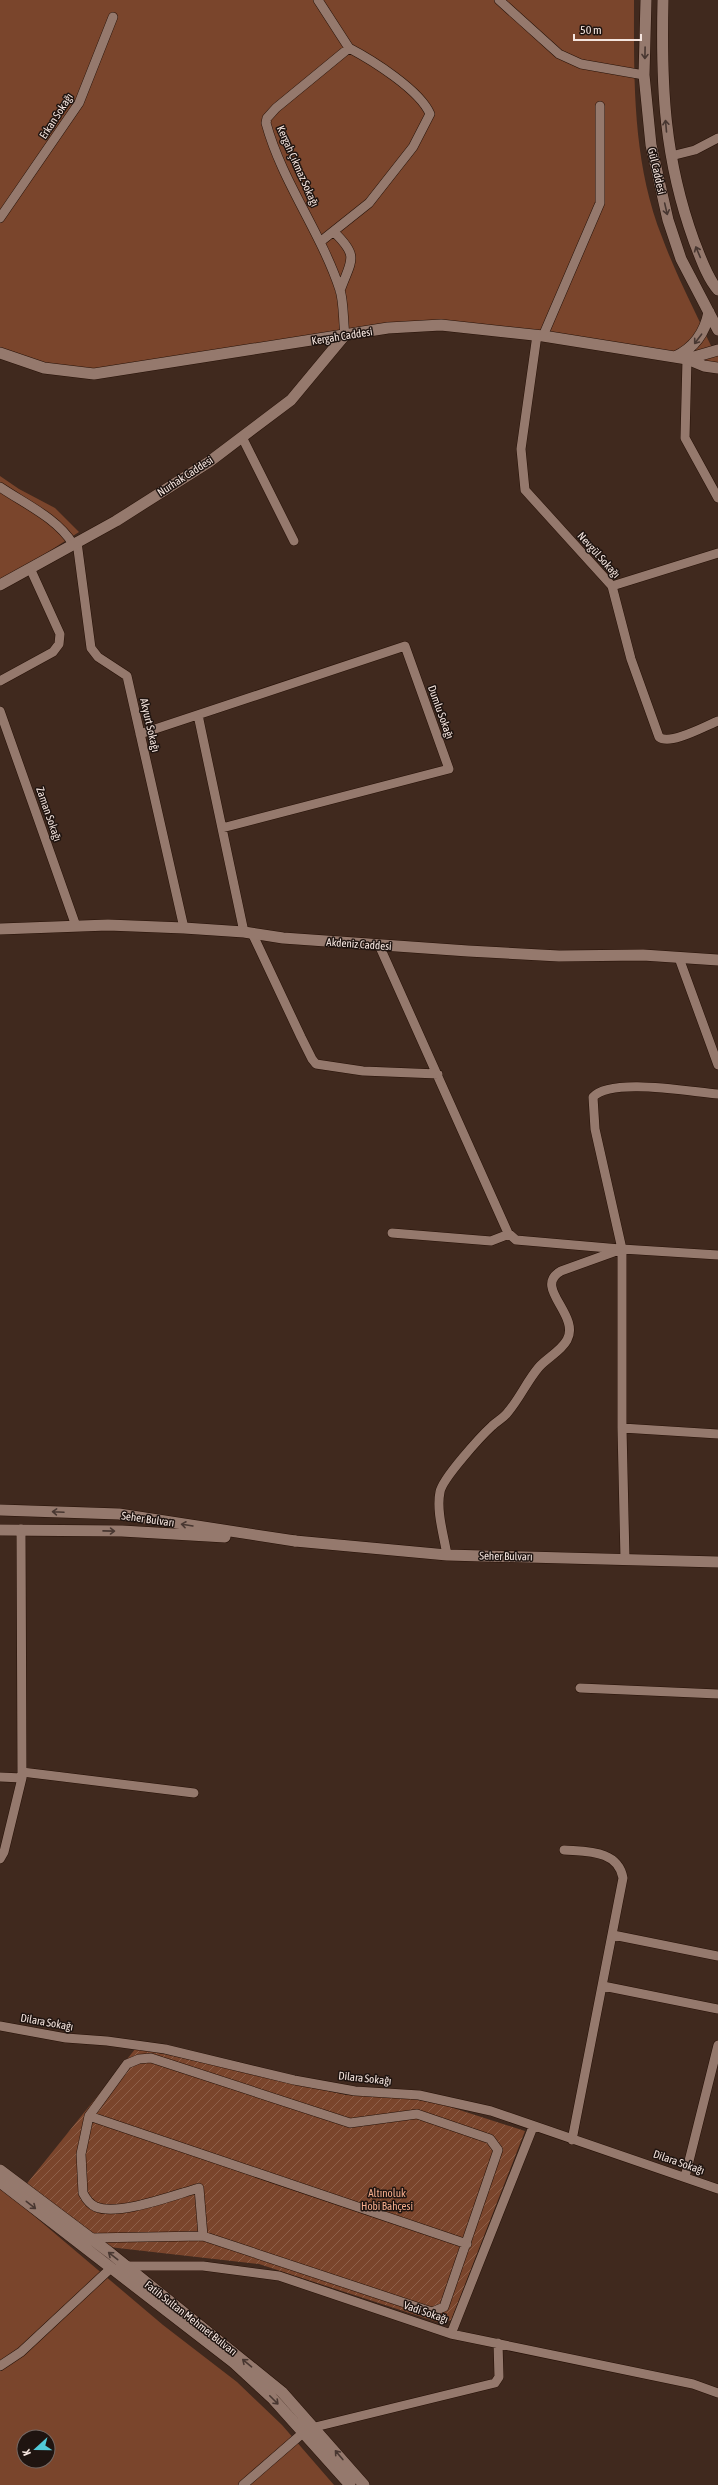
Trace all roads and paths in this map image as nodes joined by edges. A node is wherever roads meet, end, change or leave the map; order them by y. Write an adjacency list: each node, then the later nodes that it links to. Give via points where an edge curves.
1 (318, 0): 6 (street)
2 (499, 0): 7 (street, via 559,54 582,64)
3 (646, 0): 7 (street, Gül Caddesi, one-way to 7)
4 (663, 0): 10 (street, Gül Caddesi, one-way to 4, via 662,75)
5 (113, 17): 11 (street, Erkan Sokağı, via 79,103)
6 (349, 48): 12 (street, via 416,94 427,106 430,114 413,147 369,203); 13 (street, Kergah Çıkmaz Sokağı, via 276,108 266,123 292,187)
7 (644, 75): 16 (street, Gül Caddesi, one-way to 16, via 651,145 668,220 681,259)
8 (600, 106): 19 (street, Nevgül Sokağı, via 600,203)
9 (718, 138): 10 (street, via 695,150)
10 (671, 156): 14 (street, Gül Caddesi, one-way to 10, via 698,251 684,214)
11 (0, 218)
12 (334, 232): 13 (street); 15 (street, via 348,245 352,253)
13 (320, 242): 15 (street, Kergah Çıkmaz Sokağı)
14 (718, 290)
15 (340, 291): 18 (street, Kergah Çıkmaz Sokağı)
16 (709, 312): 17 (street, Gül Caddesi); 22 (street, one-way to 22, via 705,327 697,340)
17 (718, 330)
18 (345, 335): 19 (street, Kergah Caddesi, via 388,328 441,326); 21 (street, Kergah Caddesi, via 94,374 44,368); 25 (street, Nurhak Caddesi, via 291,400)
19 (540, 336): 22 (street, Kergah Caddesi); 33 (street, Nevgül Sokağı, via 521,449 525,490)
20 (718, 350): 23 (street, Kergah Caddesi)
21 (0, 353)
22 (675, 357): 23 (street, Kergah Caddesi)
23 (687, 359): 24 (street, Kergah Caddesi); 27 (street, via 685,438)
24 (718, 368)
25 (242, 437): 28 (street); 29 (street, Nurhak Caddesi, via 209,462)
26 (0, 486): 29 (street, Akyurt Sokağı, via 56,522)
27 (718, 498)
28 (294, 541)
29 (75, 543): 31 (street, Nurhak Caddesi); 38 (street, Akyurt Sokağı, via 91,648 98,657 127,676)
30 (718, 553): 33 (street)
31 (30, 568): 32 (street, Nurhak Caddesi); 34 (street, via 60,634 59,644 53,652)
32 (0, 585)
33 (612, 586): 37 (street, Nevgül Sokağı, via 631,659 659,737 666,740 679,737)
34 (0, 682)
35 (0, 710): 40 (street, Zaman Sokağı)
36 (198, 715): 38 (street, Dumlu Sokağı); 39 (street); 39 (street, Dumlu Sokağı, via 405,646 449,769)
37 (718, 721)
38 (140, 734): 41 (street, Akyurt Sokağı)
39 (222, 828): 43 (street)
40 (76, 926): 41 (street, Akdeniz Caddesi); 42 (street, Akdeniz Caddesi)
41 (184, 928): 43 (street, Akdeniz Caddesi)
42 (0, 929)
43 (248, 932): 44 (street, Akdeniz Caddesi, via 283,938); 48 (street, via 316,1064 363,1071)
44 (379, 945): 45 (street, Akdeniz Caddesi, via 559,956 643,955); 48 (street)
45 (679, 958): 46 (street, Akdeniz Caddesi); 47 (street)
46 (718, 960)
47 (718, 1065)
48 (438, 1074): 51 (street)
49 (718, 1094): 52 (street, via 615,1088 597,1093 593,1097 595,1129)
50 (392, 1233): 51 (street, via 491,1241)
51 (509, 1234): 52 (street, via 516,1240)
52 (622, 1249): 53 (street); 54 (street); 60 (street, via 561,1271 554,1276 552,1292 569,1320 570,1334 566,1342 544,1360 507,1414 476,1442 444,1482 439,1500)
53 (718, 1255)
54 (622, 1428): 55 (street); 61 (street)
55 (718, 1434)
56 (0, 1510): 59 (street, Seher Bulvarı, one-way to 56, via 119,1514)
57 (21, 1529): 58 (street, Seher Bulvarı); 59 (street, Seher Bulvarı, one-way to 59, via 122,1531); 65 (street)
58 (0, 1530)
59 (295, 1541): 60 (street, Seher Bulvarı)
60 (447, 1555): 61 (street, Seher Bulvarı)
61 (625, 1559): 62 (street, Seher Bulvarı)
62 (718, 1562)
63 (580, 1688): 64 (street)
64 (718, 1694)
65 (22, 1775): 66 (street); 67 (street); 69 (street, via 4,1852)
66 (0, 1777)
67 (194, 1793)
68 (564, 1850): 70 (street, via 600,1853 619,1865 623,1878)
69 (0, 1859)
70 (613, 1935): 71 (street); 72 (street)
71 (718, 1956)
72 (604, 1986): 73 (street); 78 (street)
73 (718, 2009)
74 (0, 2026): 77 (street, Dilara Sokağı, via 66,2038 107,2040 165,2049 294,2080 355,2091 419,2095 491,2111)
75 (718, 2045): 80 (street)
76 (89, 2116): 83 (street, via 82,2154 83,2193 86,2199 96,2207 122,2208 199,2188); 85 (street); 85 (street, via 127,2064 138,2059 151,2058 350,2123 417,2114 490,2139 496,2146 498,2155)
77 (533, 2127): 78 (street, Dilara Sokağı); 88 (street)
78 (572, 2140): 80 (street, Dilara Sokağı)
79 (0, 2170): 84 (street, Fatih Sultan Mehmet Bulvarı)
80 (685, 2177): 82 (street, Dilara Sokağı)
81 (0, 2182): 87 (street, Fatih Sultan Mehmet Bulvarı, one-way to 87)
82 (718, 2188)
83 (203, 2236): 84 (street); 85 (street, via 432,2312 444,2307)
84 (89, 2238): 86 (street, Fatih Sultan Mehmet Bulvarı, one-way to 84)
85 (467, 2244)
86 (126, 2266): 88 (street, Vadi Sokağı, via 203,2266 278,2276); 92 (street, Fatih Sultan Mehmet Bulvarı, one-way to 86, via 282,2392)
87 (111, 2268): 90 (street, via 21,2352); 92 (street, Fatih Sultan Mehmet Bulvarı, one-way to 92, via 234,2363)
88 (451, 2334): 89 (street, Vadi Sokağı)
89 (498, 2343): 91 (street, Vadi Sokağı, via 693,2384); 92 (street, via 499,2377 495,2384)
90 (0, 2366)
91 (718, 2393)
92 (309, 2430): 93 (street); 94 (street, Fatih Sultan Mehmet Bulvarı); 95 (street, Fatih Sultan Mehmet Bulvarı, one-way to 92)
93 (242, 2485)
94 (350, 2485)
95 (364, 2485)

